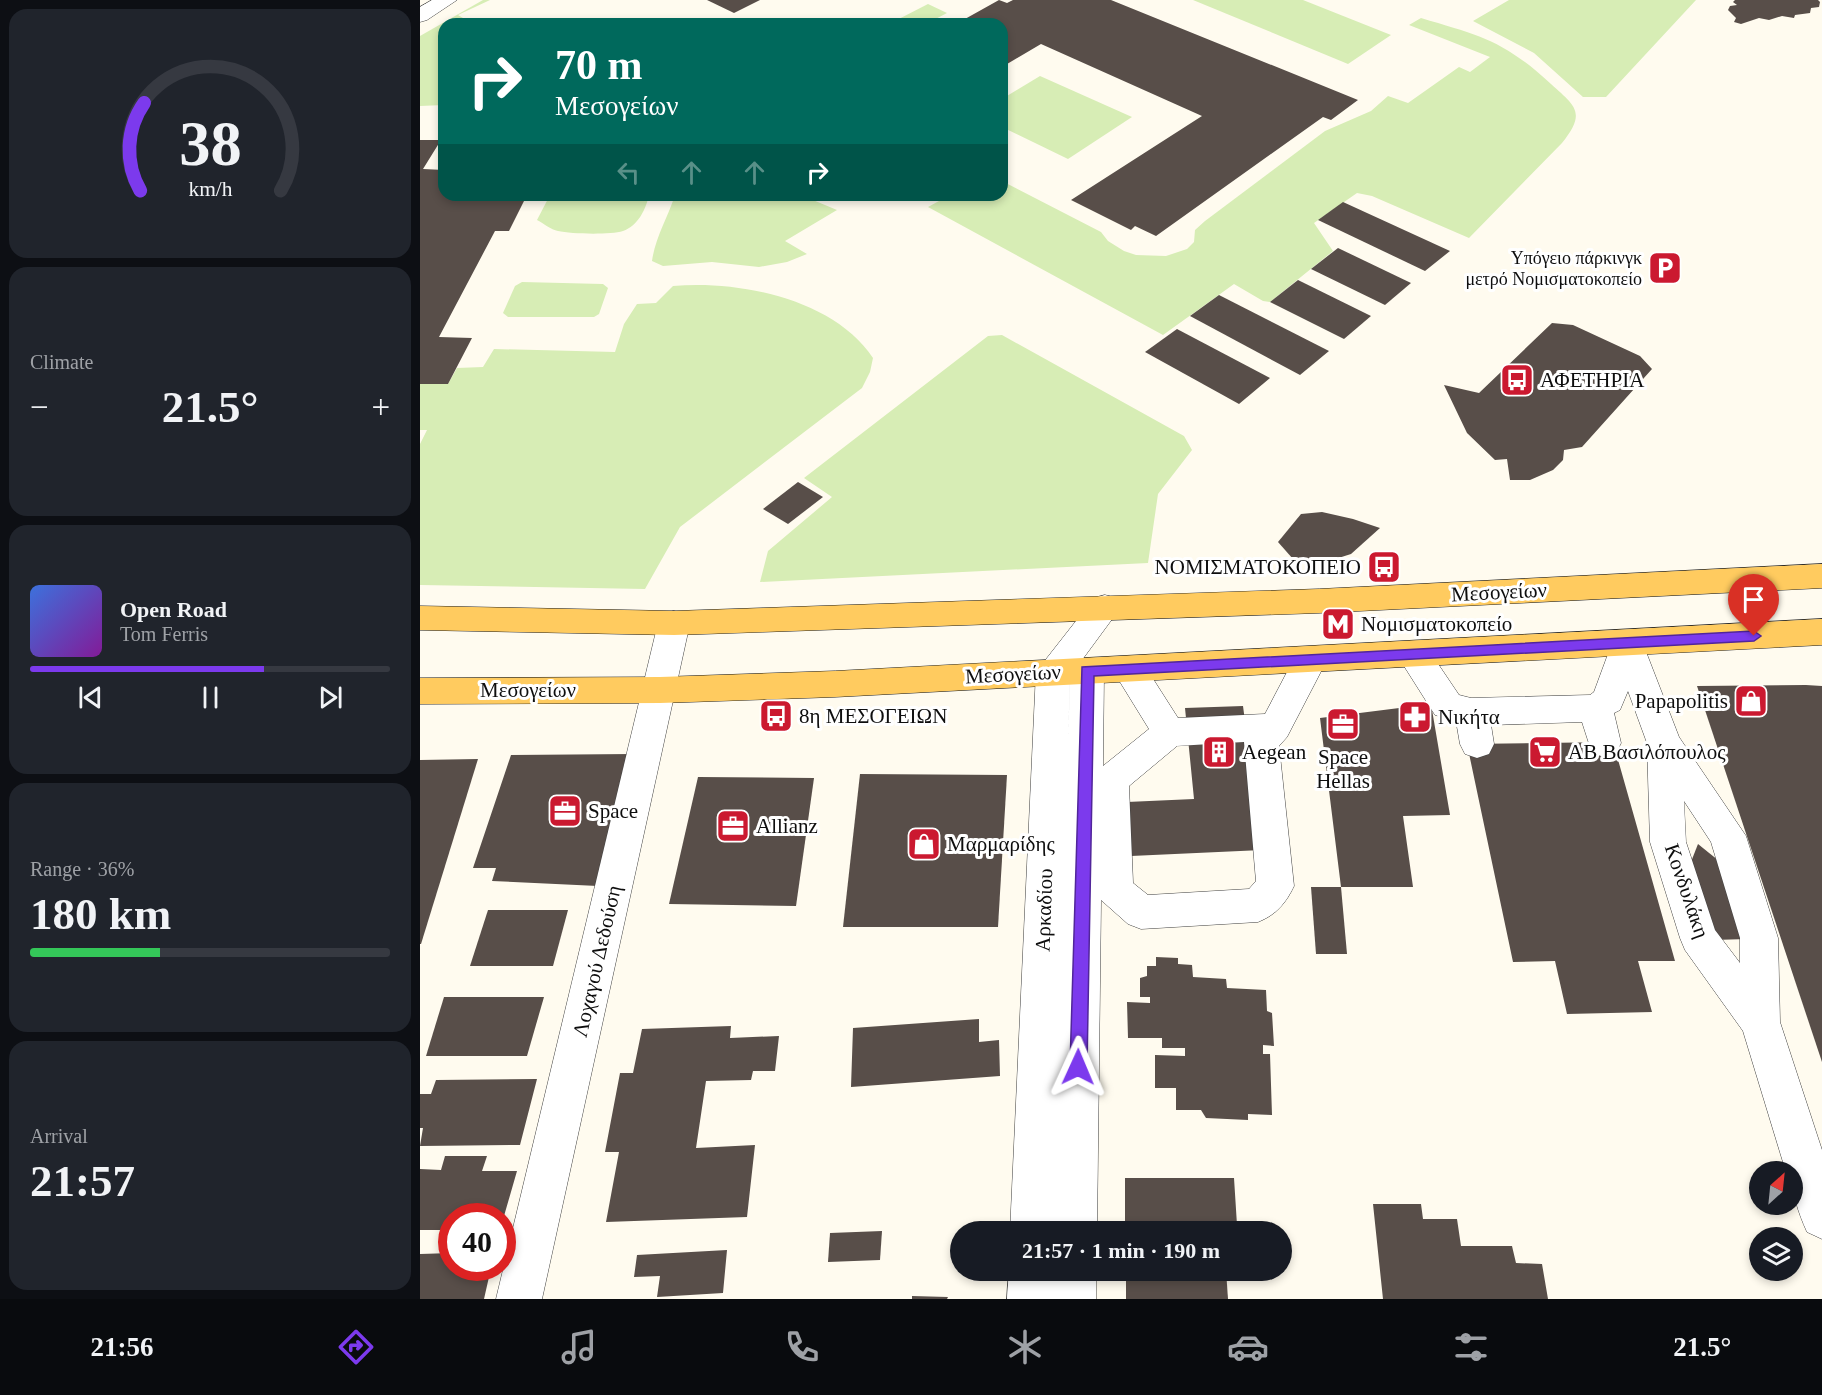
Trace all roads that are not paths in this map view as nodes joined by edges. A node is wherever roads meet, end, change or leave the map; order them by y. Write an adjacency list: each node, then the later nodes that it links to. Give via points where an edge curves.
1 (447, 0): 2 (street)
2 (420, 16)
3 (1822, 576): 4 (main road, Μεσογείων)
4 (1105, 608): 6 (main road, Μεσογείων); 12 (street)
5 (420, 618): 6 (main road, Μεσογείων)
6 (674, 623): 13 (street, Λοχαγού Δεδούση)
7 (1822, 632): 8 (main road, Μεσογείων)
8 (1627, 644): 9 (main road, Μεσογείων); 15 (street, via 1608,700); 19 (street, Κονδυλάκη)
9 (1414, 655): 10 (main road, Μεσογείων); 15 (street, via 1447,705 1474,728)
10 (1310, 660): 11 (main road, Μεσογείων); 16 (street)
11 (1130, 669): 12 (main road, Μεσογείων); 17 (street)
12 (1070, 671): 13 (main road, Μεσογείων); 22 (street, Αρκαδίου); 23 (street, Αρκαδίου)
13 (660, 690): 14 (main road, Μεσογείων); 26 (street, Λοχαγού Δεδούση)
14 (420, 691)
15 (1596, 708): 18 (street)
16 (1275, 727): 17 (street); 17 (street, via 1261,742 1275,886 1258,905 1141,912 1115,890 1111,780)
17 (1169, 732)
18 (1604, 743)
19 (1664, 743): 20 (street, Κονδυλάκη, via 1728,836 1759,938); 20 (street, Κονδυλάκη, via 1668,842 1699,938)
20 (1760, 1022): 21 (street, Κονδυλάκη)
21 (1822, 1217)
22 (1033, 1221)
23 (1075, 1221)
24 (1031, 1281): 27 (street)
25 (1074, 1281): 28 (street)
26 (519, 1299)
27 (1030, 1299)
28 (1073, 1299)

